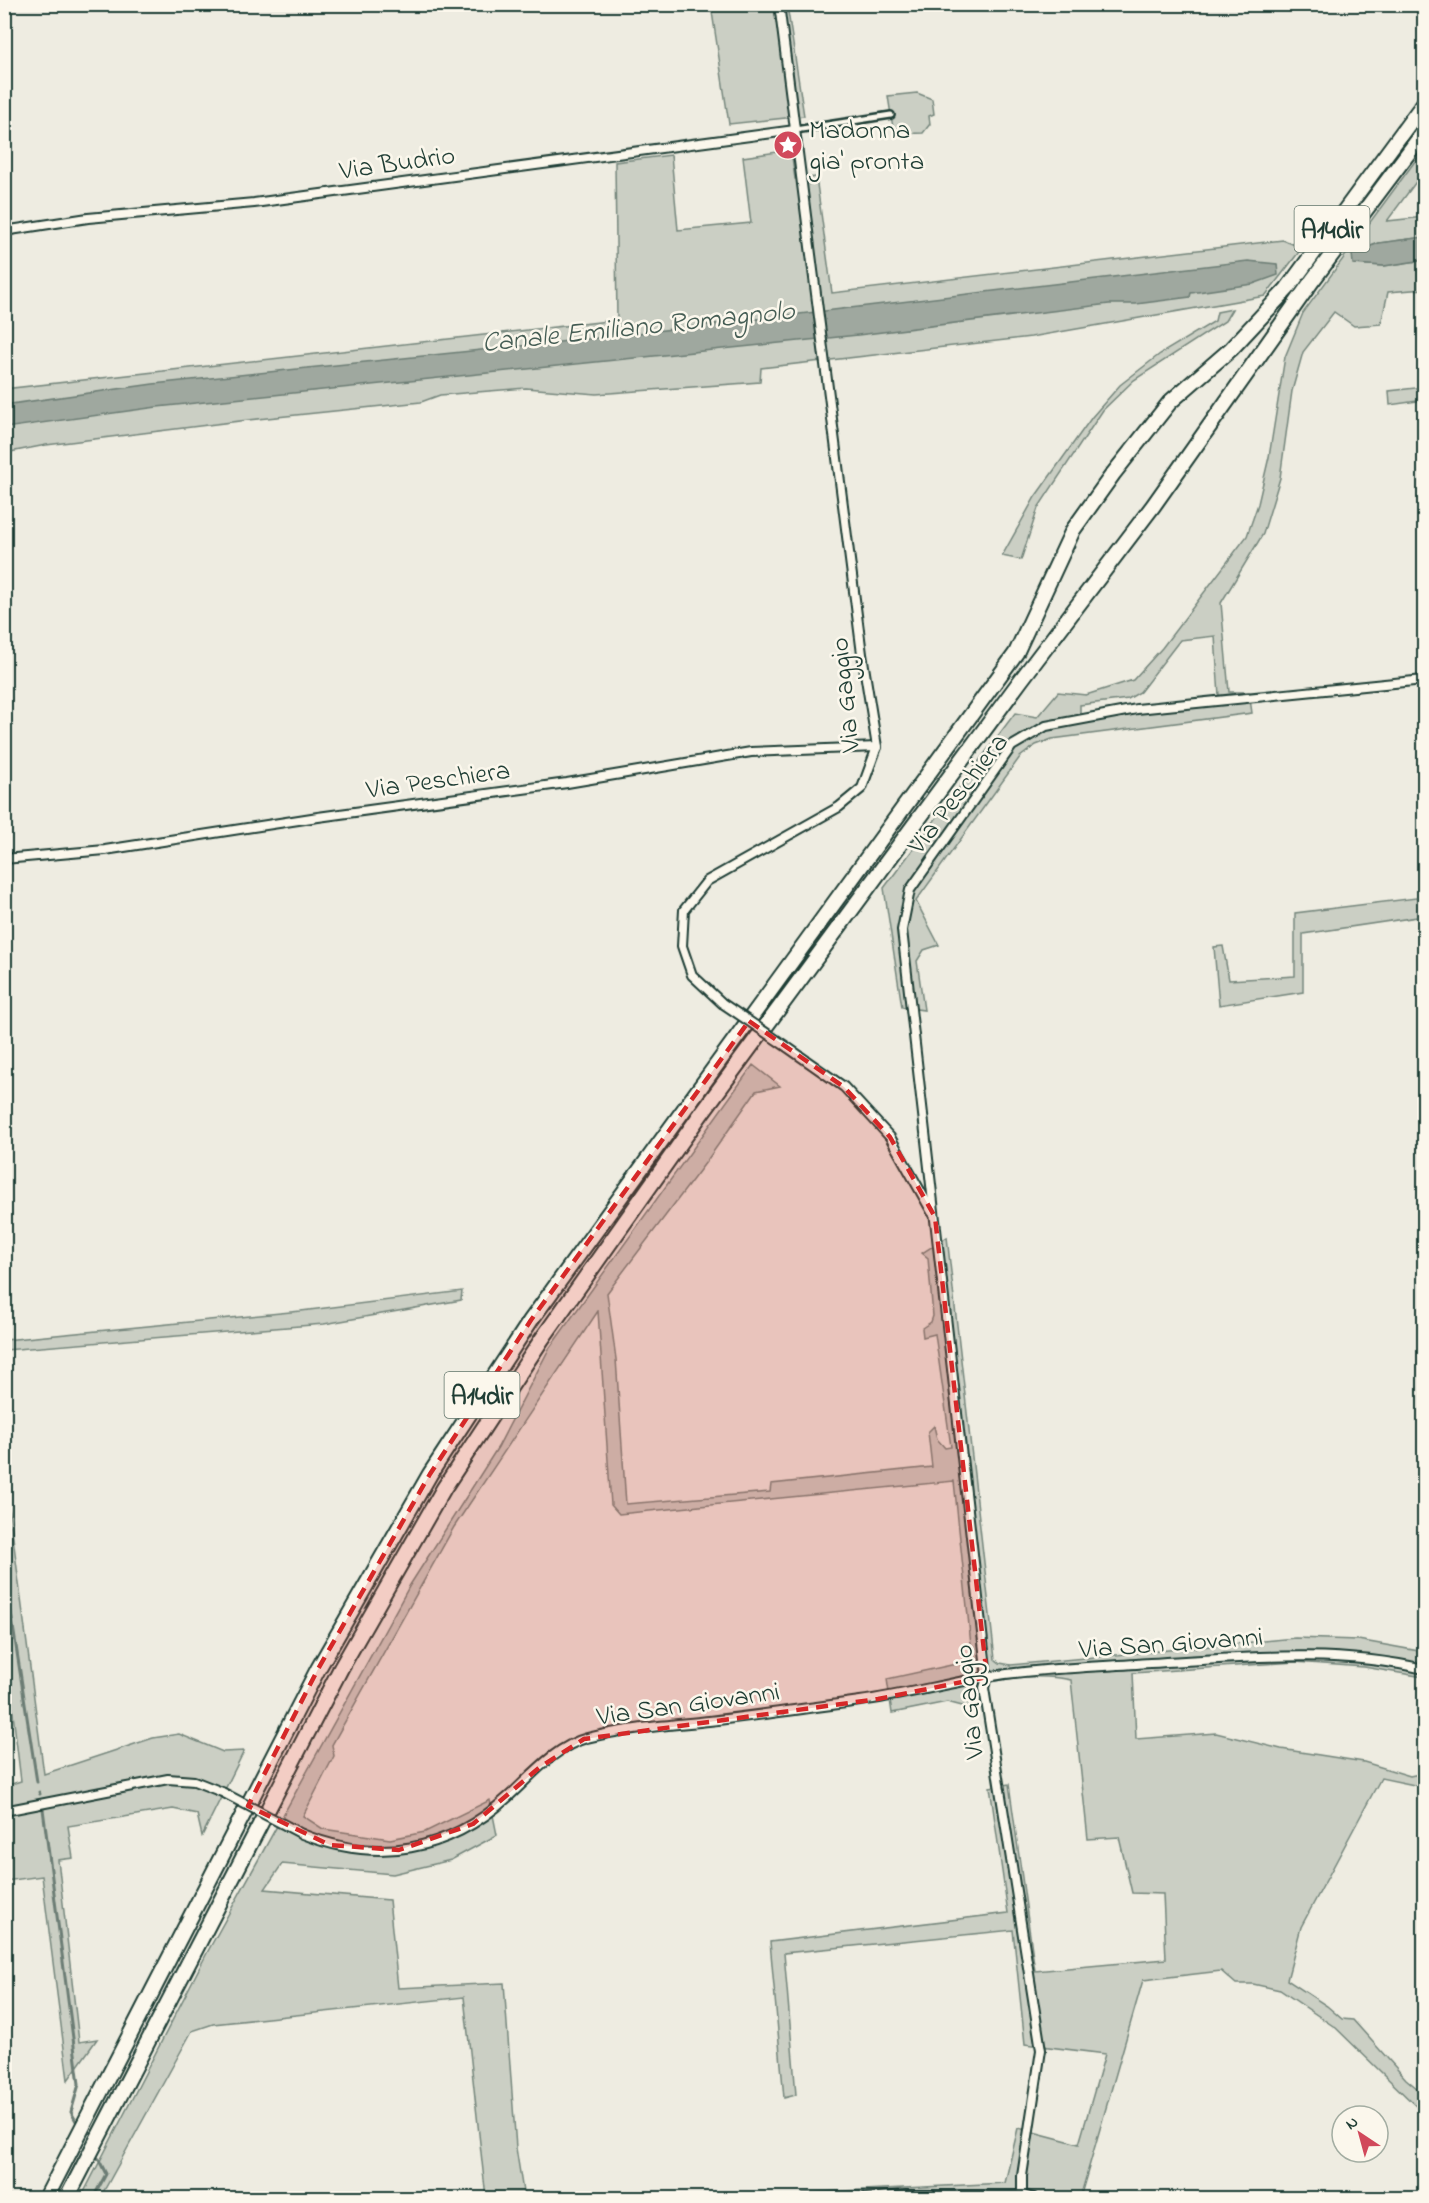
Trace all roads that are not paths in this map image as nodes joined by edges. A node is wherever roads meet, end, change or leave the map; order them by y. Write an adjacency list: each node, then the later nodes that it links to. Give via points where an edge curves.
1 (779, 4): 4 (street, Via Gaggio)
2 (1425, 103): 16 (highway, A14dir, via 1287,289 1232,349 1170,402 1113,474 1073,530 1016,653 531,1320 430,1474 318,1669)
3 (891, 115): 4 (street)
4 (795, 130): 6 (street, Via Budrio, via 254,203 88,218); 8 (street, Via Gaggio)
5 (1425, 132): 17 (highway, A14dir, via 1312,281 1153,506 701,1114 529,1359 444,1488 341,1668)
6 (4, 231)
7 (1425, 680): 10 (street, Via Peschiera, via 1137,709 1046,726 1012,746 910,890 902,930)
8 (877, 747): 9 (street, Via Peschiera, via 750,752 567,783 105,850); 11 (street, Via Gaggio, bridge, via 862,788 839,807 707,881 684,910 682,946 692,975 722,1003 843,1088 890,1137)
9 (4, 859)
10 (932, 1198): 11 (street, Via Gaggio)
11 (935, 1217): 13 (street, Via Gaggio)
12 (1425, 1669): 13 (street, Via San Giovanni, via 1335,1655 1175,1662)
13 (987, 1677): 14 (street, Via San Giovanni, bridge, via 878,1699 584,1739 540,1767 473,1824 399,1850 357,1850 330,1845 194,1781 168,1779); 15 (street, Via Gaggio, via 984,1688 1041,2050 1022,2176)
14 (4, 1811)
15 (1023, 2197): 18 (street, via 906,2195); 19 (street)
16 (46, 2199)
17 (67, 2199)
18 (865, 2199)
19 (1034, 2199)

